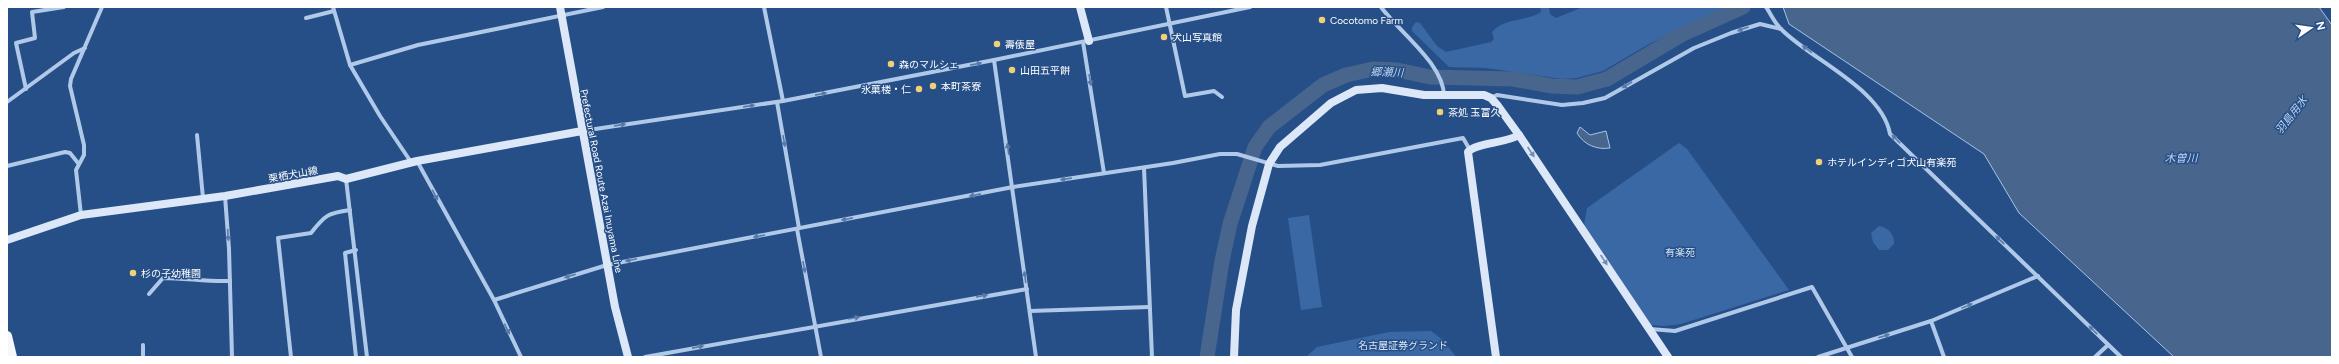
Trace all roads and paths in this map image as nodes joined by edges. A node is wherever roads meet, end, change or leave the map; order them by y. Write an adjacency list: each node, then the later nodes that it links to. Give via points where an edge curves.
1 (64, 7): 19 (street, via 32,12 35,38 16,43)
2 (102, 7): 16 (street)
3 (603, 7): 11 (street)
4 (764, 7): 23 (street)
5 (1080, 7): 15 (street)
6 (1166, 7): 13 (street)
7 (1250, 7): 13 (street)
8 (1381, 7): 20 (street, via 1392,23 1432,65 1442,82)
9 (1766, 7): 14 (street)
10 (334, 9): 12 (street); 18 (street)
11 (561, 11): 18 (street, via 418,45); 26 (street, Prefectural Road Route Azai Inuyama Line)
12 (306, 18)
13 (1170, 24): 15 (street); 21 (street, via 1185,96 1214,91)
14 (1781, 30): 22 (street, one-way to 22, via 1760,24 1737,31 1694,48 1605,98 1591,102 1562,105 1497,95); 46 (street, one-way to 14, via 1890,134 1881,109 1838,71)
15 (1086, 42): 17 (street); 35 (street, one-way to 35)
16 (85, 48): 19 (street, via 74,53); 31 (street, via 70,86 84,144 84,155)
17 (994, 60): 23 (street, one-way to 17); 37 (street, one-way to 17)
18 (350, 65): 30 (street)
19 (26, 89): 24 (street)
20 (1444, 96): 22 (street, via 1484,95); 32 (street, via 1382,88 1364,88 1348,92 1295,132)
21 (1222, 97)
22 (1491, 98): 28 (street)
23 (783, 101): 25 (street)
24 (7, 102)
25 (777, 102): 26 (street, one-way to 25); 42 (street, one-way to 42)
26 (582, 131): 30 (street, 栗栖犬山線); 45 (street, Prefectural Road Route Azai Inuyama Line)
27 (197, 135): 39 (street)
28 (1520, 135): 29 (street, via 1512,140); 55 (street, one-way to 55)
29 (1470, 150): 32 (street, via 1463,138 1320,165); 73 (street, via 1468,156)
30 (414, 161): 36 (street, 栗栖犬山線); 50 (street, one-way to 50)
31 (78, 163): 33 (street, via 70,153 65,152); 41 (street, via 76,170)
32 (1265, 163): 34 (street, via 1237,154 1206,156); 72 (street, via 1236,310)
33 (7, 166)
34 (1144, 168): 35 (street); 51 (street)
35 (1104, 173): 37 (street, one-way to 37)
36 (346, 179): 38 (street, 栗栖犬山線, via 338,176); 40 (street)
37 (1013, 187): 42 (street, one-way to 42); 48 (street, one-way to 37)
38 (225, 196): 39 (street, 栗栖犬山線); 47 (street, one-way to 47)
39 (203, 198): 41 (street, 栗栖犬山線)
40 (350, 210): 44 (street); 63 (street, via 324,216 311,233 278,238)
41 (81, 215): 43 (street, 栗栖犬山線)
42 (798, 229): 45 (street, one-way to 45); 54 (street, one-way to 54)
43 (7, 240)
44 (356, 250): 64 (street, via 345,253); 65 (street)
45 (608, 265): 50 (street, one-way to 50); 67 (street, Prefectural Road Route Azai Inuyama Line)
46 (2038, 276): 53 (street, one-way to 46); 58 (street, one-way to 46)
47 (230, 281): 49 (street, via 202,282 188,278 163,278); 62 (street)
48 (1027, 289): 52 (street); 54 (street, one-way to 48)
49 (150, 294)
50 (494, 300): 66 (street, one-way to 66)
51 (1149, 307): 52 (street); 71 (street)
52 (1030, 311): 70 (street)
53 (1931, 321): 59 (street, one-way to 53); 77 (street)
54 (815, 325): 68 (street, one-way to 54); 69 (street)
55 (1650, 329): 59 (street, via 1676,331 1812,288); 74 (street)
56 (7, 336): 60 (main road)
57 (143, 344): 61 (street)
58 (2108, 345): 78 (street); 79 (street)
59 (1847, 348): 75 (street); 76 (street)
60 (12, 357)
61 (142, 357)
62 (232, 357)
63 (291, 357)
64 (356, 357)
65 (367, 357)
66 (521, 357)
67 (628, 357)
68 (645, 357)
69 (821, 357)
70 (1036, 357)
71 (1152, 357)
72 (1234, 357)
73 (1496, 357)
74 (1668, 357)
75 (1818, 357)
76 (1852, 357)
77 (1944, 357)
78 (2095, 357)
79 (2121, 357)

